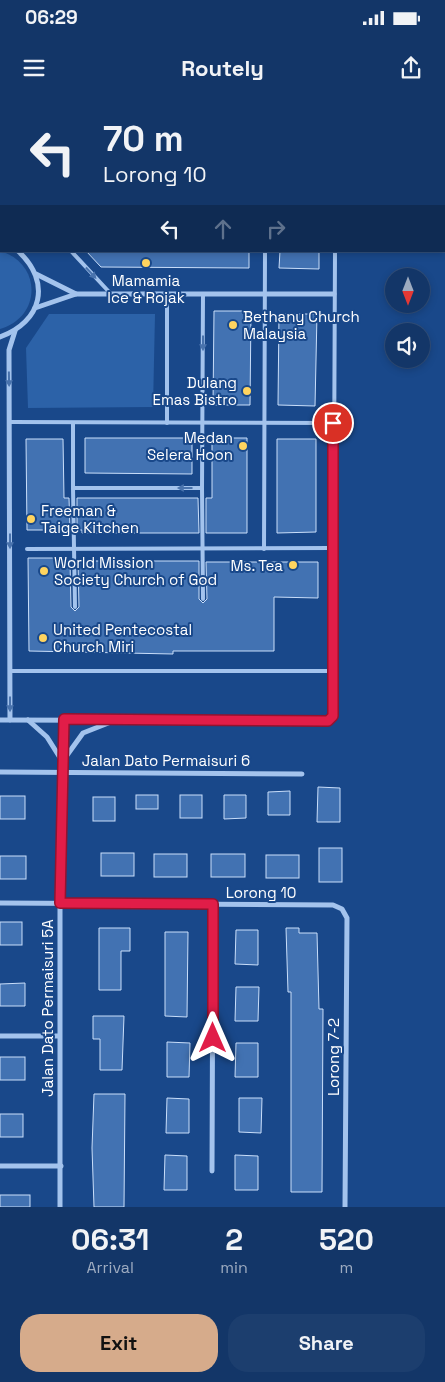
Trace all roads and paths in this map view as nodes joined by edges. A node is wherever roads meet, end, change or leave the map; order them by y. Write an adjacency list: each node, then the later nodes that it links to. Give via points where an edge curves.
1 (19, 252): 5 (street)
2 (72, 252): 7 (lane, one-way to 7)
3 (265, 252): 11 (lane)
4 (335, 252): 10 (lane)
5 (36, 274): 6 (street); 12 (street, via 38,297)
6 (76, 294): 7 (street); 12 (street)
7 (111, 294): 8 (street)
8 (168, 294): 9 (street); 18 (lane)
9 (203, 294): 11 (street); 16 (lane, one-way to 16)
10 (334, 294): 11 (street); 20 (lane)
11 (265, 295): 19 (lane)
12 (35, 308): 13 (street)
13 (15, 331): 14 (street); 15 (street, one-way to 15, via 8,350)
14 (0, 337)
15 (10, 422): 17 (lane); 30 (street, one-way to 30)
16 (202, 422): 18 (lane); 19 (lane); 22 (lane)
17 (73, 423): 18 (lane); 21 (lane)
18 (167, 423)
19 (265, 423): 20 (lane); 27 (lane)
20 (333, 423): 23 (lane)
21 (74, 488): 22 (lane, one-way to 21); 25 (lane)
22 (202, 488): 26 (lane)
23 (333, 548): 27 (lane); 31 (lane)
24 (27, 549): 25 (lane)
25 (74, 549): 26 (lane); 29 (lane)
26 (202, 549): 27 (lane); 28 (lane)
27 (264, 549)
28 (203, 599)
29 (75, 607)
30 (10, 671): 31 (lane); 36 (street, one-way to 36)
31 (332, 671): 32 (lane)
32 (333, 716): 34 (street, via 328,721)
33 (64, 719): 34 (street); 37 (street); 38 (street, Jalan Dato Permaisuri 5A)
34 (118, 719): 38 (street, via 84,733 72,745)
35 (0, 720): 36 (street)
36 (10, 720): 37 (street)
37 (28, 720): 38 (street, via 47,736)
38 (65, 762): 40 (street, Jalan Dato Permaisuri 5A)
39 (0, 772): 40 (street, Jalan Dato Permaisuri 6)
40 (64, 772): 41 (street, Jalan Dato Permaisuri 6); 43 (street, Jalan Dato Permaisuri 5A)
41 (302, 774)
42 (0, 903): 43 (street, Lorong 10)
43 (60, 903): 44 (street, Lorong 10); 47 (street, Jalan Dato Permaisuri 5A)
44 (213, 904): 45 (street, Lorong 10, via 333,905); 50 (street)
45 (342, 909): 52 (street, Lorong 7-2, via 347,918)
46 (0, 1036): 47 (street)
47 (59, 1036): 49 (street, Jalan Dato Permaisuri 5A)
48 (0, 1166): 49 (street)
49 (60, 1166): 51 (street, Jalan Dato Permaisuri 5A)
50 (212, 1171)
51 (60, 1207)
52 (345, 1207)

